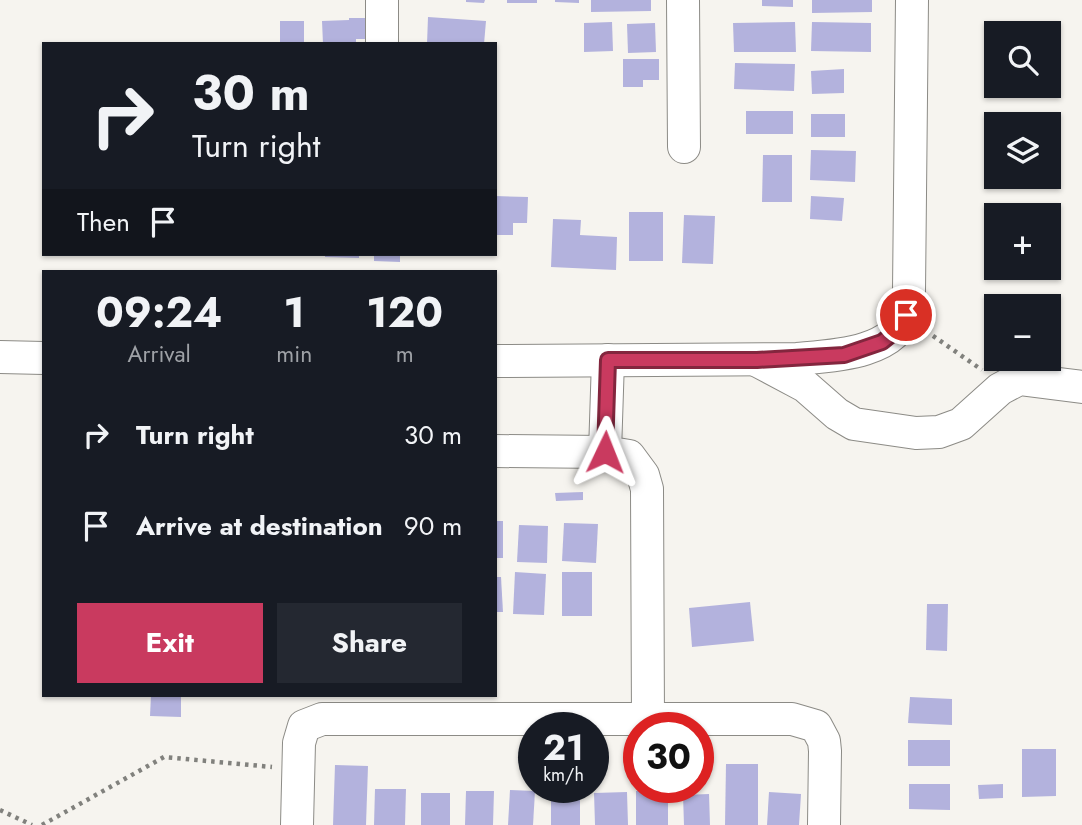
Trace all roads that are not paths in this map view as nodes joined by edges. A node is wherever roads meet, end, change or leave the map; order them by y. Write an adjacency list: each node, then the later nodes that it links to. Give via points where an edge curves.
1 (382, 0): 4 (street)
2 (683, 0): 5 (street)
3 (912, 0): 9 (street, via 906,315 897,330 866,349 824,357)
4 (382, 42)
5 (684, 147)
6 (0, 357): 7 (street)
7 (42, 358)
8 (608, 360): 9 (street); 10 (street); 13 (street)
9 (757, 360): 11 (street, via 805,386 854,424 916,433 939,432 961,424 1000,388 1019,379)
10 (497, 361)
11 (1082, 387)
12 (497, 451): 13 (street)
13 (605, 452): 14 (street, via 629,456 647,489)
14 (648, 712)
15 (623, 719): 17 (street, via 322,719 304,726 300,733)
16 (714, 719): 18 (street, via 792,719 816,726 825,751)
17 (296, 825)
18 (824, 825)

